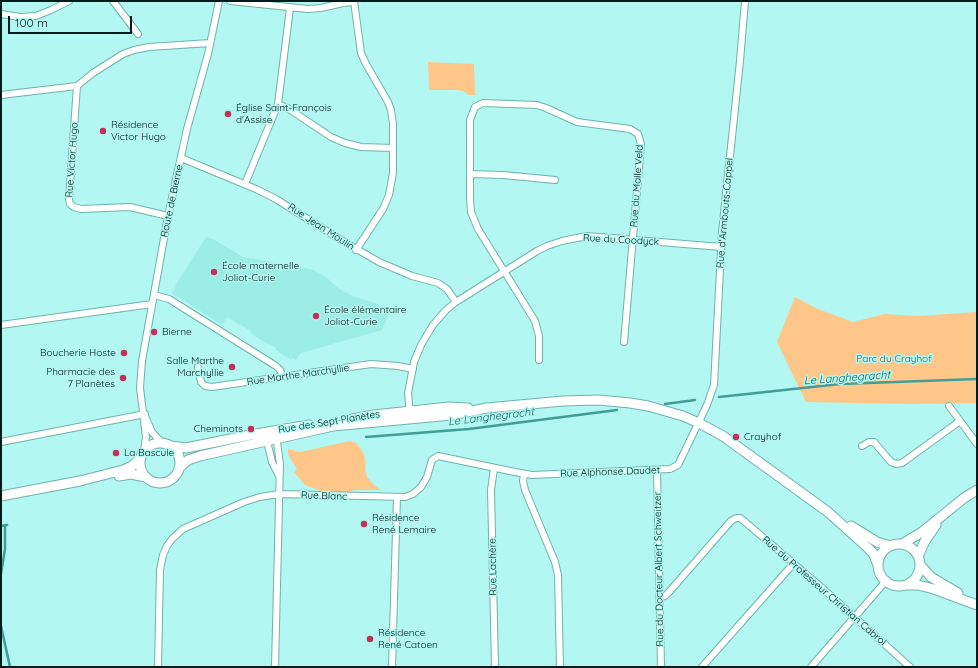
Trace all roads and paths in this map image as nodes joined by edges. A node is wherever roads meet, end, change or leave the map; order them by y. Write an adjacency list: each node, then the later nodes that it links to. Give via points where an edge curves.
1 (69, 1): 8 (street, via 30,17 20,18)
2 (112, 1): 9 (street)
3 (218, 1): 10 (street, Route de Bierne)
4 (230, 1): 7 (street)
5 (745, 1): 21 (street, Rue d'Armbouts-Cappel)
6 (354, 2): 7 (street, via 316,9); 14 (street, via 362,56 391,110)
7 (290, 8): 13 (street)
8 (1, 14)
9 (138, 34)
10 (210, 43): 11 (street, via 134,50 123,54); 15 (street, Route de Bierne)
11 (77, 86): 12 (street); 19 (street, Rue Victor Hugo, via 70,204 81,209 130,207)
12 (1, 95)
13 (278, 104): 14 (street, via 344,144); 18 (street)
14 (393, 148): 22 (street, via 392,179 388,199)
15 (181, 158): 18 (street, Rue Jean Moulin); 19 (street, Route de Bierne)
16 (470, 174): 17 (street); 20 (street, Rue du Maile Veld, via 470,124 473,110 486,102 532,104 577,122 630,129 640,137 641,144); 23 (street, via 470,203 474,220)
17 (555, 180)
18 (245, 184): 22 (street, Rue Jean Moulin, via 276,199)
19 (168, 216): 24 (street, Route de Bierne)
20 (633, 240): 21 (street, Rue du Coodyck); 23 (street, Rue du Coodyck, via 587,236 568,239 547,246); 28 (street)
21 (721, 247): 37 (street, Rue d'Armbouts-Cappel, via 714,385)
22 (356, 250): 25 (street, Rue Jean Moulin, via 392,268 438,283)
23 (504, 271): 25 (street, Rue du Coodyck); 29 (street, via 537,325 540,336)
24 (154, 295): 26 (street, Route de Bierne); 32 (street, via 169,299 276,366)
25 (456, 302): 31 (street, Rue du Coodyck, via 436,321 426,335)
26 (152, 304): 27 (street); 34 (street, Route de Bierne, via 141,368 140,388)
27 (1, 326)
28 (624, 342)
29 (539, 360)
30 (198, 367): 32 (street, Rue Marthe Marchyllie, via 200,381 209,387)
31 (413, 368): 32 (street, Rue Marthe Marchyllie, via 371,364); 35 (street, Rue du Coodyck, via 408,393)
32 (283, 377)
33 (949, 406): 36 (street)
34 (144, 415): 40 (street); 42 (street, Route de Bierne, via 152,432); 44 (street, Route de Bierne, via 146,437)
35 (410, 415): 37 (street, Rue des Sept Planètes, via 452,415 487,408 606,400 648,406); 38 (street, Rue des Sept Planètes)
36 (960, 421): 41 (street); 43 (street, via 902,464 891,462 874,442)
37 (698, 423): 47 (street, Rue Alphonse Daudet, via 678,465 670,469); 56 (street, Rue des Sept Planètes, via 732,442)
38 (276, 434): 39 (street, Rue des Sept Planètes); 49 (street, via 280,460)
39 (266, 436): 42 (street, Rue des Sept Planètes, via 180,448); 45 (street, Rue des Sept Planètes, via 196,457); 49 (street, via 272,462)
40 (1, 442)
41 (977, 444)
42 (167, 445): 44 (street, via 152,444); 45 (street, via 178,456)
43 (862, 446)
44 (142, 455): 50 (street, via 141,468); 51 (street, via 126,469)
45 (179, 468): 50 (street, via 173,477 164,482)
46 (494, 468): 48 (street, Rue Alphonse Daudet); 55 (street, Rue Blanc, via 444,456 435,457 419,489 408,496); 71 (street, Rue Lachère, via 491,490)
47 (657, 470): 48 (street, Rue Alphonse Daudet); 65 (street, Rue du Docteur Albert Schweitzer)
48 (524, 474): 72 (street, via 523,482 558,575)
49 (279, 476): 53 (street)
50 (146, 477): 51 (street, via 132,474)
51 (80, 481): 54 (street)
52 (977, 490): 57 (street)
53 (278, 494): 55 (street, Rue Blanc); 68 (street, Rue Blanc, via 248,500 183,530 167,546 160,570); 69 (street)
54 (1, 496)
55 (397, 498): 70 (street)
56 (828, 512): 59 (street, via 872,540); 62 (street, via 867,547)
57 (947, 512): 58 (street); 60 (street, via 927,538)
58 (902, 544): 59 (street); 60 (street, via 911,548)
59 (890, 546): 62 (street, via 881,554)
60 (919, 561): 64 (street, via 916,578); 66 (street, via 931,577)
61 (794, 563): 65 (street, Rue du Professeur Christian Cabrol, via 744,521 736,518 667,594); 67 (street, Rue du Professeur Christian Cabrol); 74 (street)
62 (878, 565): 63 (street, via 880,575)
63 (886, 581): 64 (street, via 896,586); 67 (street)
64 (906, 585): 66 (street, via 934,589)
65 (660, 597): 73 (street, Rue du Docteur Albert Schweitzer)
66 (977, 604)
67 (855, 617): 75 (street); 76 (street, Rue du Professeur Christian Cabrol)
68 (158, 667)
69 (275, 667)
70 (392, 667)
71 (495, 667)
72 (560, 667)
73 (661, 667)
74 (702, 667)
75 (811, 667)
76 (910, 667)

